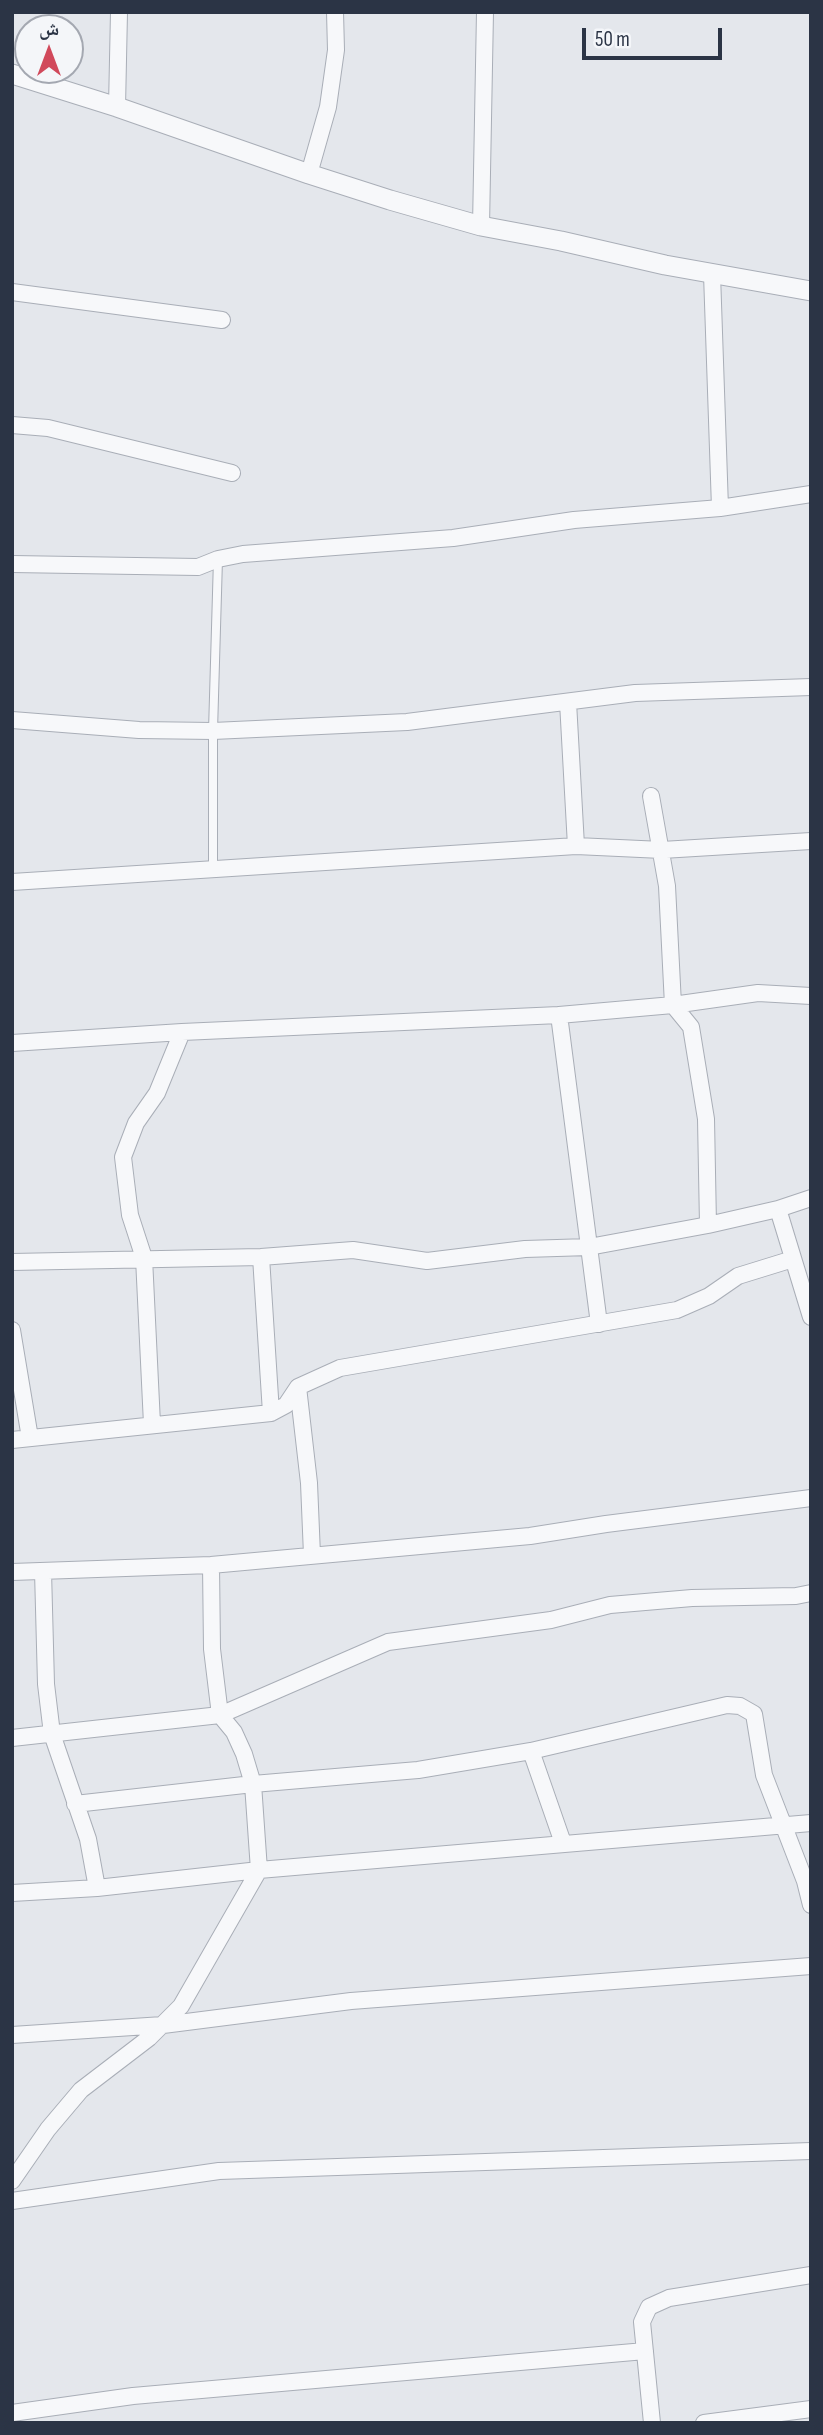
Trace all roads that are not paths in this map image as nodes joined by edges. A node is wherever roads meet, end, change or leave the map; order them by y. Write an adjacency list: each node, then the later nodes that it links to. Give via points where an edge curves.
1 (119, 12): 5 (street)
2 (335, 12): 6 (street, via 336,50 328,107)
3 (485, 12): 7 (street)
4 (12, 74): 5 (street)
5 (117, 107): 6 (street)
6 (309, 174): 7 (street)
7 (481, 226): 8 (street)
8 (712, 274): 9 (street); 15 (street)
9 (811, 291)
10 (12, 292): 11 (street)
11 (222, 320)
12 (12, 425): 13 (street, via 48,428)
13 (232, 473)
14 (811, 494): 15 (street)
15 (720, 508): 16 (street)
16 (218, 559): 17 (street, via 179,568); 21 (lane)
17 (12, 564)
18 (811, 687): 19 (street, via 635,693)
19 (568, 702): 21 (street, via 407,722); 24 (street)
20 (12, 720): 21 (street)
21 (213, 731): 26 (lane)
22 (651, 796): 25 (street)
23 (811, 841): 25 (street)
24 (576, 846): 25 (street); 26 (street)
25 (662, 850): 29 (street)
26 (213, 869): 27 (street)
27 (12, 882)
28 (811, 996): 29 (street, via 758,993)
29 (673, 1005): 30 (street); 35 (street, via 691,1027 703,1096)
30 (559, 1015): 31 (street); 36 (street)
31 (182, 1032): 32 (street); 38 (street, via 123,1157 130,1215)
32 (12, 1043)
33 (811, 1198): 34 (street)
34 (778, 1209): 35 (street); 39 (street)
35 (708, 1225): 36 (street)
36 (589, 1247): 37 (street, via 525,1248 427,1261 353,1250); 42 (street)
37 (261, 1257): 38 (street); 45 (street)
38 (144, 1258): 40 (street); 46 (street)
39 (793, 1259): 41 (street); 42 (street, via 738,1276 677,1310)
40 (12, 1262)
41 (811, 1317)
42 (598, 1324): 44 (street, via 340,1368)
43 (12, 1330): 47 (street)
44 (298, 1387): 45 (street, via 286,1405); 50 (street)
45 (271, 1412): 46 (street)
46 (152, 1424): 47 (street)
47 (30, 1438): 48 (street)
48 (12, 1440)
49 (811, 1498): 50 (street, via 530,1536)
50 (312, 1555): 51 (street)
51 (211, 1565): 52 (street); 55 (street, via 212,1649)
52 (43, 1571): 53 (street); 56 (street)
53 (12, 1572)
54 (811, 1593): 55 (street, via 610,1605 551,1620 388,1642)
55 (220, 1715): 56 (street); 59 (street, via 234,1731)
56 (52, 1734): 57 (street); 60 (street)
57 (12, 1738)
58 (531, 1751): 59 (street, via 418,1770); 62 (street, via 727,1705 740,1706 754,1714 764,1775); 63 (street)
59 (253, 1784): 60 (street); 64 (street)
60 (75, 1804): 65 (street, via 88,1839)
61 (811, 1823): 62 (street)
62 (783, 1825): 63 (street); 67 (street)
63 (562, 1843): 64 (street)
64 (259, 1870): 65 (street); 69 (street, via 195,1985)
65 (97, 1888): 66 (street)
66 (12, 1893)
67 (811, 1905)
68 (811, 1966): 69 (street, via 351,2001)
69 (163, 2025): 70 (street); 72 (street, via 81,2090)
70 (12, 2035)
71 (811, 2151): 73 (street, via 219,2171)
72 (12, 2181)
73 (12, 2200)
74 (811, 2275): 75 (street, via 669,2298 649,2307 642,2322)
75 (645, 2351): 77 (street, via 133,2396); 78 (street)
76 (811, 2409): 79 (street)
77 (22, 2415)
78 (652, 2423)
79 (704, 2423)

